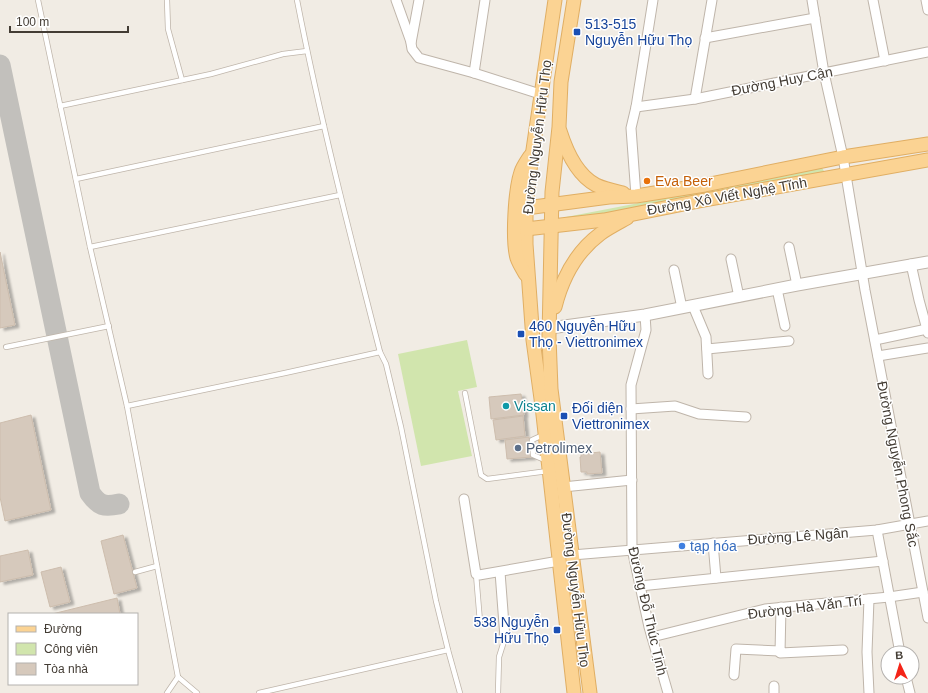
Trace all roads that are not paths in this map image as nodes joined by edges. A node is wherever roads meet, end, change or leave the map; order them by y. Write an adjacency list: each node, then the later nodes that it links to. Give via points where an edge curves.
1 (38, 0): 26 (lane)
2 (168, 0): 23 (lane, via 168,29)
3 (297, 0): 18 (lane)
4 (396, 0): 17 (street)
5 (419, 0): 17 (street)
6 (486, 0): 21 (street)
7 (555, 0): 24 (main road, Đường Nguyễn Hữu Thọ)
8 (574, 0): 29 (main road, Đường Nguyễn Hữu Thọ, via 562,82)
9 (653, 0): 27 (street)
10 (712, 0): 16 (street)
11 (812, 0): 15 (street, Đường Nguyễn Phong Sắc)
12 (873, 0): 20 (street)
13 (926, 0): 14 (street)
14 (928, 10)
15 (815, 18): 16 (street); 22 (street, Đường Nguyễn Phong Sắc)
16 (705, 38): 25 (street)
17 (411, 43): 21 (street, via 419,58)
18 (307, 51): 23 (lane, via 283,54); 28 (lane)
19 (928, 52): 20 (street, Đường Huy Cận)
20 (884, 61): 22 (street, Đường Huy Cận)
21 (474, 73): 24 (street)
22 (824, 73): 25 (street, Đường Huy Cận); 32 (street, Đường Nguyễn Phong Sắc)
23 (182, 80): 26 (lane)
24 (540, 94): 31 (main road, Đường Nguyễn Hữu Thọ)
25 (695, 99): 27 (street, Đường Huy Cận)
26 (60, 106): 35 (lane)
27 (636, 107): 37 (street, via 631,128)
28 (324, 126): 35 (lane); 36 (lane)
29 (559, 127): 37 (main road, via 572,160 588,179 596,185); 38 (main road, Đường Nguyễn Hữu Thọ)
30 (928, 144): 32 (main road, Đường Xô Viết Nghệ Tĩnh)
31 (533, 150): 39 (main road, Đường Nguyễn Hữu Thọ); 50 (main road, via 521,171 515,216 517,258)
32 (843, 157): 34 (street, Đường Nguyễn Phong Sắc); 37 (main road, Đường Xô Viết Nghệ Tĩnh)
33 (928, 160): 34 (main road, Đường Xô Viết Nghệ Tĩnh)
34 (846, 175): 40 (main road, Đường Xô Viết Nghệ Tĩnh); 49 (street, Đường Nguyễn Phong Sắc)
35 (76, 179): 43 (lane)
36 (340, 195): 43 (lane); 66 (lane)
37 (636, 196): 38 (main road, Đường Xô Viết Nghệ Tĩnh, via 609,197)
38 (552, 206): 39 (main road, Đường Xô Viết Nghệ Tĩnh); 41 (main road, Đường Nguyễn Hữu Thọ)
39 (526, 208): 42 (main road, Đường Nguyễn Hữu Thọ)
40 (637, 213): 41 (main road, Đường Xô Viết Nghệ Tĩnh); 59 (main road, via 600,234 572,265 559,291)
41 (551, 226): 42 (main road, Đường Xô Viết Nghệ Tĩnh); 59 (main road, Đường Nguyễn Hữu Thọ)
42 (526, 229): 50 (main road, Đường Nguyễn Hữu Thọ)
43 (90, 247): 57 (lane)
44 (789, 247): 51 (street)
45 (731, 259): 53 (street)
46 (928, 262): 47 (street)
47 (911, 264): 49 (street); 60 (street)
48 (674, 270): 55 (street)
49 (862, 273): 51 (street); 61 (street, Đường Nguyễn Phong Sắc)
50 (528, 280): 73 (main road, Đường Nguyễn Hữu Thọ)
51 (797, 286): 52 (street)
52 (777, 289): 53 (street); 58 (street)
53 (738, 297): 54 (street)
54 (693, 306): 55 (street); 65 (street, via 704,331)
55 (682, 308): 56 (street)
56 (645, 316): 59 (street); 71 (street, Đường Đỗ Thúc Tịnh, via 646,330 631,385)
57 (109, 326): 63 (lane); 70 (lane)
58 (785, 326)
59 (550, 328): 75 (main road, Đường Nguyễn Hữu Thọ, via 551,389)
60 (927, 331): 61 (street)
61 (875, 340): 67 (street, Đường Nguyễn Phong Sắc)
62 (789, 341): 65 (street)
63 (6, 347)
64 (928, 348): 67 (street)
65 (707, 350): 68 (street)
66 (380, 352): 70 (lane); 100 (lane, via 386,364)
67 (878, 356): 78 (street, Đường Nguyễn Phong Sắc)
68 (708, 374)
69 (465, 393): 73 (lane, via 483,477 496,478)
70 (127, 406): 85 (lane)
71 (631, 409): 72 (street, via 675,406 699,414); 74 (street, Đường Đỗ Thúc Tịnh)
72 (746, 417)
73 (548, 466): 83 (main road, Đường Nguyễn Hữu Thọ)
74 (632, 480): 75 (street); 81 (street, Đường Đỗ Thúc Tịnh)
75 (563, 486): 82 (main road, Đường Nguyễn Hữu Thọ)
76 (464, 499): 88 (street)
77 (928, 521): 78 (street, Đường Lê Ngân)
78 (910, 525): 79 (street, Đường Lê Ngân); 91 (street, Đường Nguyễn Phong Sắc)
79 (876, 530): 80 (street, Đường Lê Ngân); 84 (street)
80 (713, 543): 81 (street, Đường Lê Ngân); 89 (street)
81 (632, 549): 82 (street, Đường Lê Ngân); 90 (street, Đường Đỗ Thúc Tịnh)
82 (572, 555): 111 (main road, Đường Nguyễn Hữu Thọ)
83 (558, 560): 87 (street, Đường Nguyễn Hữu Thọ); 110 (main road, Đường Nguyễn Hữu Thọ)
84 (882, 561): 89 (street); 92 (street)
85 (157, 566): 86 (lane); 104 (lane)
86 (135, 572)
87 (500, 572): 88 (street, Đường Nguyễn Hữu Thọ); 98 (street)
88 (476, 574): 96 (lane)
89 (716, 578): 90 (street)
90 (640, 586): 97 (street, Đường Đỗ Thúc Tịnh)
91 (923, 592): 92 (street, Đường Hà Văn Trí); 95 (street, Đường Nguyễn Phong Sắc)
92 (889, 597): 93 (street, Đường Hà Văn Trí); 99 (street)
93 (869, 599): 94 (street, Đường Hà Văn Trí); 113 (street)
94 (781, 607): 97 (street, Đường Hà Văn Trí); 102 (street)
95 (928, 618)
96 (480, 622)
97 (652, 637): 112 (street, Đường Đỗ Thúc Tịnh)
98 (505, 638): 109 (lane, via 499,657)
99 (898, 645)
100 (448, 650): 107 (lane); 108 (lane)
101 (844, 650): 102 (street, via 783,653)
102 (780, 651): 103 (street, via 736,649)
103 (734, 675)
104 (178, 677): 105 (lane); 106 (lane)
105 (167, 693)
106 (197, 693)
107 (259, 693)
108 (460, 693)
109 (498, 693)
110 (574, 693)
111 (590, 693)
112 (668, 693)
113 (869, 693)

